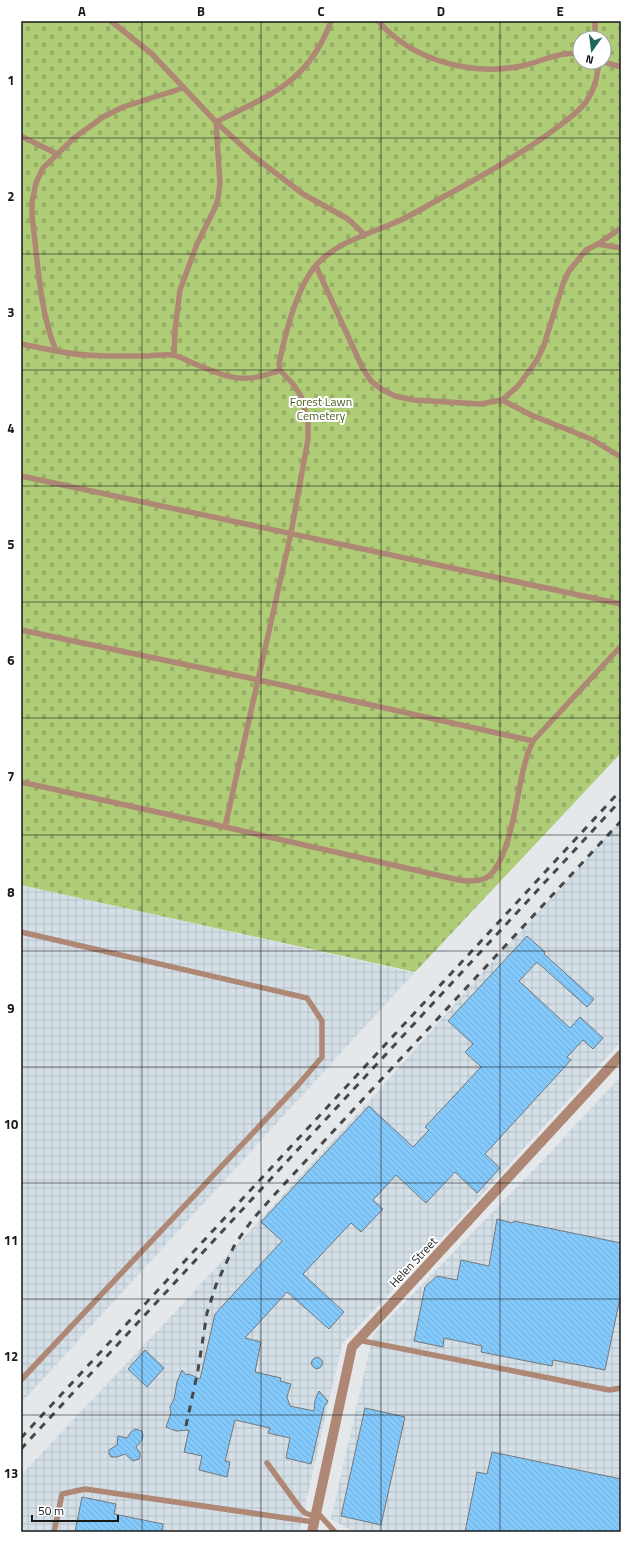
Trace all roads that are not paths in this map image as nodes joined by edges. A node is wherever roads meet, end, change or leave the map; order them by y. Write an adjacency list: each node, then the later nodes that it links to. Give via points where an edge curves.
1 (111, 21): 6 (lane, via 152,54)
2 (331, 21): 7 (lane, via 318,50 294,78 266,97)
3 (378, 21): 4 (lane, via 400,41 417,51 467,68 508,68)
4 (572, 54)
5 (598, 70): 11 (lane, via 592,93 585,103 531,147 401,220)
6 (183, 88): 7 (lane); 9 (lane, via 123,107 103,117)
7 (216, 122): 11 (lane, via 277,175 303,194 348,219); 17 (lane, via 220,183 218,199 180,290)
8 (21, 136): 9 (lane)
9 (57, 154): 16 (lane, via 43,168 36,183 32,202 45,315)
10 (621, 228): 12 (lane)
11 (364, 234): 14 (lane, via 336,249)
12 (598, 244): 13 (lane); 19 (lane, via 586,250 569,271 537,360 518,386)
13 (621, 248)
14 (316, 266): 18 (lane, via 304,285 292,315 281,356); 19 (lane, via 363,369 371,381 381,389 395,396 420,400 480,404)
15 (21, 344): 16 (lane)
16 (56, 351): 17 (lane, via 89,356)
17 (174, 355): 18 (lane, via 239,379 254,379)
18 (280, 370): 22 (lane, via 301,396 308,422 306,455)
19 (502, 400): 20 (lane, via 531,415 592,438)
20 (621, 457)
21 (21, 476): 22 (lane)
22 (291, 533): 23 (lane); 26 (lane)
23 (621, 604)
24 (21, 630): 26 (lane)
25 (621, 646): 27 (lane)
26 (259, 680): 27 (lane); 29 (lane)
27 (533, 741): 29 (lane, via 523,768 509,837 502,858 495,870 486,878 475,881 459,880)
28 (21, 782): 29 (lane)
29 (225, 827)
30 (21, 932): 33 (lane, via 307,998 322,1021 322,1057)
31 (621, 1055): 32 (street, Helen Street)
32 (358, 1340): 34 (lane, via 610,1390); 36 (street, Helen Street, via 352,1347)
33 (21, 1380)
34 (621, 1388)
35 (267, 1464): 36 (lane, via 300,1508)
36 (315, 1521): 37 (lane, via 85,1489 62,1494); 38 (lane)
37 (54, 1532)
38 (335, 1532)

